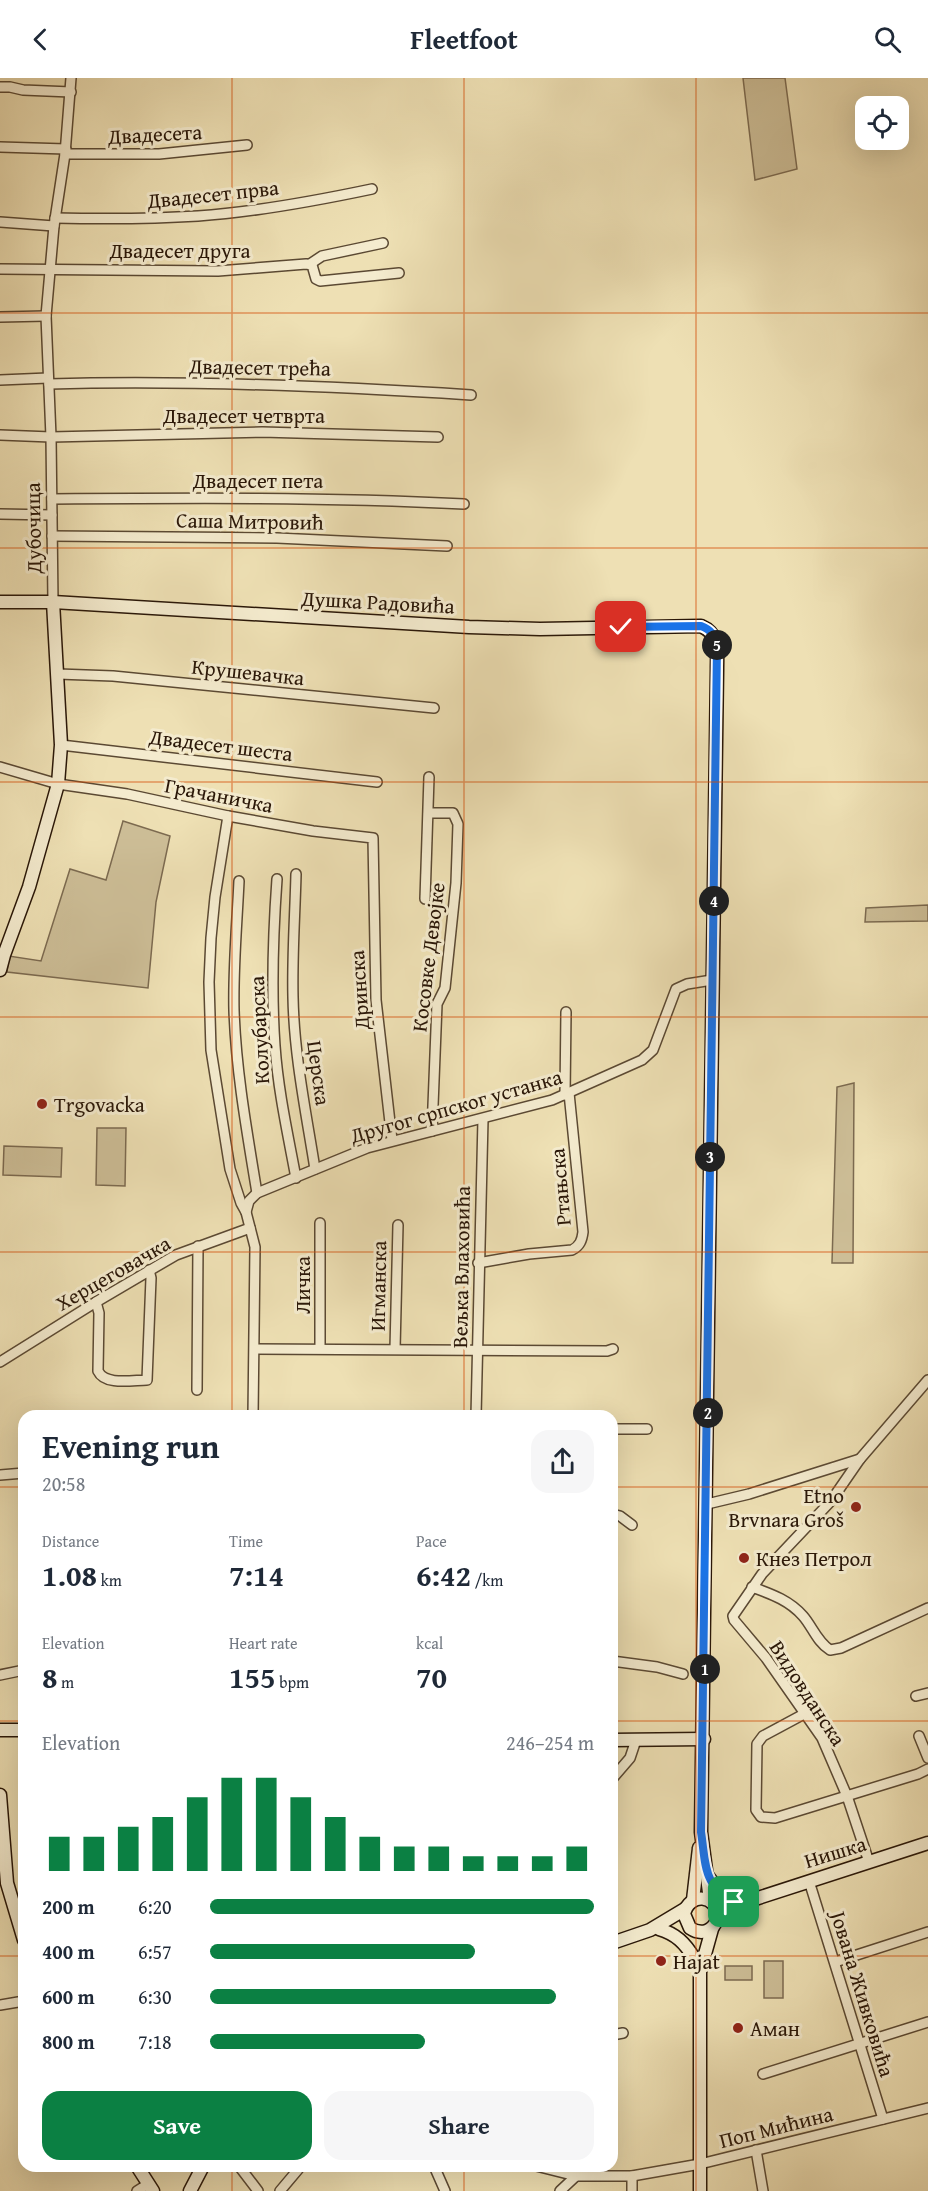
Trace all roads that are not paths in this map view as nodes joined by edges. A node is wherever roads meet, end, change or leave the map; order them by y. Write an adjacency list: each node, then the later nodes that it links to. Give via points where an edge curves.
1 (71, 78): 3 (street, Дубочица)
2 (0, 87): 3 (street)
3 (71, 92): 6 (street, Дубочица)
4 (247, 145): 6 (street, Двадесета, via 159,154)
5 (0, 147): 6 (street, Двадесета)
6 (65, 152): 9 (street, Дубочица)
7 (372, 189): 9 (street, Двадесет прва, via 200,216)
8 (0, 222): 9 (street, Двадесет прва)
9 (55, 222): 12 (street, Дубочица)
10 (383, 243): 11 (street, Двадесет друга, via 322,256)
11 (310, 264): 12 (street, Двадесет друга, via 218,271); 14 (street, via 320,281)
12 (50, 268): 13 (street, Двадесет друга); 15 (street, Дубочица)
13 (0, 269)
14 (399, 273)
15 (46, 316): 16 (street); 18 (street, Дубочица)
16 (0, 317)
17 (0, 380): 18 (street, Двадесет трећа)
18 (49, 381): 19 (street, Двадесет трећа, via 308,386); 21 (street, Дубочица)
19 (471, 395)
20 (0, 435): 21 (street, Двадесет четврта)
21 (51, 437): 22 (street, Двадесет четврта, via 262,432); 23 (street, Дубочица)
22 (438, 437)
23 (52, 499): 24 (street, Двадесет пета, via 250,497); 26 (street, Дубочица)
24 (464, 504)
25 (0, 514): 26 (street)
26 (52, 515): 27 (street, Дубочица)
27 (52, 536): 28 (street, Саша Митровић, via 277,538); 30 (street, Дубочица)
28 (447, 546)
29 (0, 602): 30 (street, Душка Радовића)
30 (53, 602): 31 (street, Дубочица); 47 (street, Душка Радовића, via 469,627 710,629 717,645)
31 (58, 674): 32 (street, Крушевачка); 33 (street, Дубочица)
32 (434, 708)
33 (61, 745): 36 (street, Двадесет шеста); 37 (street, Дубочица)
34 (0, 767): 37 (street, Грачаничка)
35 (429, 777): 38 (street, Косовке Девојке)
36 (377, 782)
37 (58, 784): 39 (street, Грачаничка, via 128,794); 45 (street, Дубочица, via 29,887)
38 (429, 813): 44 (street, Косовке Девојке); 51 (street, Косовке Девојке, via 453,813 458,824 445,988 437,1004)
39 (228, 816): 40 (street, Грачаничка); 56 (street, via 211,938 211,1050 230,1168)
40 (373, 838): 52 (street, Дринска, via 376,1000)
41 (296, 874): 53 (street, Церска, via 293,998 301,1086)
42 (277, 879): 54 (street, Колубарска, via 272,994 275,1048)
43 (239, 881): 55 (street, via 236,1030)
44 (425, 899)
45 (2, 954): 46 (street, Дубочица)
46 (0, 970)
47 (712, 980): 49 (street, Другог српског устанка, via 676,989 647,1057); 79 (street)
48 (566, 1012): 49 (street, Ртањска)
49 (567, 1094): 50 (street, Другог српског устанка); 61 (street, Ртањска, via 582,1240 572,1250)
50 (483, 1119): 51 (street, Другог српског устанка); 61 (street, Вељка Влаховића)
51 (432, 1131): 52 (street, Другог српског устанка)
52 (392, 1140): 53 (street, Другог српског устанка)
53 (315, 1169): 54 (street, Другог српског устанка)
54 (296, 1178): 55 (street, Другог српског устанка)
55 (257, 1193): 56 (street)
56 (246, 1212): 59 (street)
57 (320, 1223): 65 (street, Личка)
58 (398, 1225): 66 (street, Игманска)
59 (250, 1228): 60 (street, Херцеговачка); 64 (street, via 255,1247)
60 (198, 1246): 62 (street, Херцеговачка); 71 (street)
61 (478, 1263): 68 (street, Вељка Влаховића)
62 (149, 1270): 63 (street, Херцеговачка); 63 (street, via 147,1380 107,1380 100,1375)
63 (96, 1302): 69 (street, Херцеговачка)
64 (255, 1348): 65 (street); 72 (street)
65 (320, 1348): 66 (street)
66 (395, 1348): 68 (street)
67 (613, 1349): 68 (street)
68 (477, 1350): 73 (street, Вељка Влаховића)
69 (0, 1362)
70 (928, 1380): 76 (street)
71 (197, 1390)
72 (253, 1410)
73 (476, 1410)
74 (618, 1429): 75 (street)
75 (647, 1429)
76 (860, 1459): 79 (street); 82 (street, via 831,1501)
77 (18, 1474): 78 (street)
78 (0, 1475)
79 (707, 1504): 94 (street)
80 (618, 1516): 81 (street)
81 (632, 1525)
82 (752, 1587): 83 (street, via 794,1607 830,1650); 90 (street, Видовданска, via 734,1620)
83 (928, 1608)
84 (618, 1662): 86 (street)
85 (18, 1671): 87 (street)
86 (682, 1674)
87 (0, 1675)
88 (928, 1692): 89 (street)
89 (916, 1696)
90 (804, 1714): 101 (street, Видовданска, via 822,1738); 101 (street, via 763,1736 757,1744 758,1815 775,1818)
91 (0, 1730): 92 (street)
92 (18, 1730)
93 (919, 1736): 97 (street)
94 (704, 1739): 96 (street); 102 (street)
95 (618, 1740): 96 (street)
96 (636, 1740): 99 (street, via 630,1758)
97 (928, 1758)
98 (928, 1769): 101 (street)
99 (618, 1772)
100 (0, 1795): 111 (street, via 7,1883)
101 (847, 1796): 104 (street, Видовданска)
102 (701, 1832): 105 (street); 109 (street)
103 (928, 1843): 104 (street, Нишка)
104 (869, 1862): 106 (street, Нишка)
105 (706, 1873): 108 (street, via 719,1891); 110 (street)
106 (809, 1881): 107 (street, Нишка); 118 (street, Јована Живковића)
107 (755, 1899): 108 (street); 110 (street)
108 (740, 1901): 110 (street)
109 (689, 1905): 110 (street, via 704,1898); 112 (street, via 685,1919); 114 (street)
110 (715, 1908): 113 (street)
111 (18, 1920)
112 (692, 1929): 113 (street); 114 (street); 117 (street)
113 (712, 1929): 119 (street)
114 (655, 1930): 116 (street); 117 (street, via 677,1937)
115 (928, 1932): 118 (street)
116 (618, 1941)
117 (694, 1958): 119 (street)
118 (835, 1962): 125 (street, Јована Живковића)
119 (700, 1972): 130 (street)
120 (18, 2002): 121 (street)
121 (0, 2005)
122 (928, 2022): 125 (street)
123 (623, 2033): 124 (street)
124 (618, 2034)
125 (860, 2043): 126 (street); 128 (street, Јована Живковића)
126 (763, 2074)
127 (928, 2108): 128 (street, Поп Мићина)
128 (883, 2119): 129 (street, Поп Мићина)
129 (756, 2150): 130 (street, Поп Мићина); 148 (street)
130 (700, 2164): 138 (street, Поп Мићина); 147 (street)
131 (141, 2172): 139 (street)
132 (200, 2172): 141 (street)
133 (244, 2172): 142 (street)
134 (296, 2172): 143 (street)
135 (437, 2172): 144 (street)
136 (560, 2172): 137 (street, Поп Мићина)
137 (576, 2176): 138 (street, Поп Мићина); 145 (street)
138 (632, 2176): 146 (street)
139 (151, 2187): 140 (street)
140 (137, 2191)
141 (190, 2191)
142 (258, 2191)
143 (280, 2191)
144 (445, 2191)
145 (560, 2191)
146 (632, 2191)
147 (700, 2191)
148 (763, 2191)

